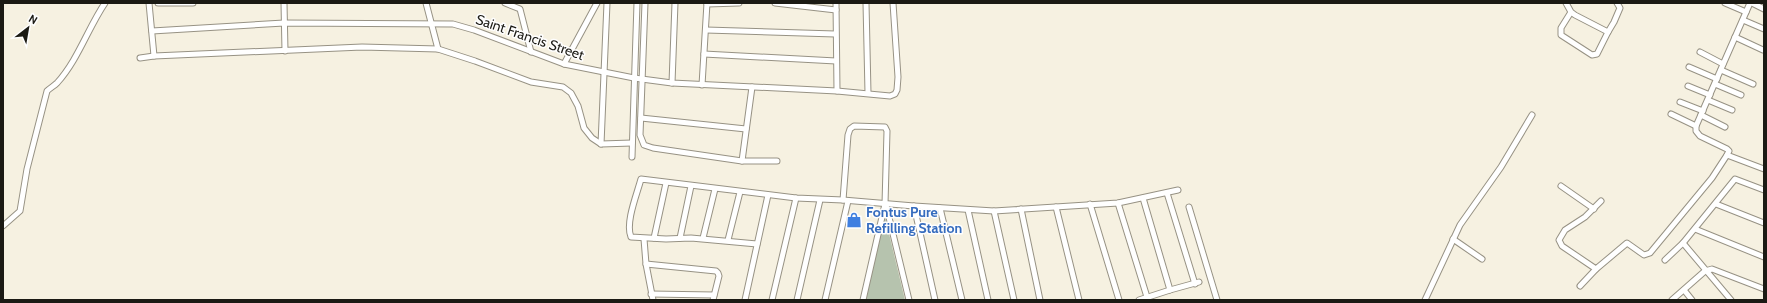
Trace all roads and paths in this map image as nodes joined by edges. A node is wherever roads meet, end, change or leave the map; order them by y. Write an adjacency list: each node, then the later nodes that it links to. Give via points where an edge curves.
1 (106, 3): 107 (street, via 95,17 80,49 64,74 47,91 27,169 20,212)
2 (149, 3): 34 (street)
3 (158, 3): 4 (street)
4 (193, 3)
5 (284, 3): 30 (street)
6 (426, 3): 31 (street)
7 (505, 3): 25 (street)
8 (523, 3): 25 (street)
9 (597, 3): 47 (street)
10 (607, 3): 50 (street)
11 (637, 3): 51 (street)
12 (645, 3): 52 (street)
13 (675, 3): 54 (street)
14 (707, 3): 15 (street); 33 (street)
15 (739, 3)
16 (775, 3): 26 (street)
17 (836, 3): 26 (street)
18 (866, 3): 61 (street)
19 (893, 3): 61 (street, Saint Francis Street, via 897,90 890,96)
20 (1566, 3): 27 (street)
21 (1617, 3): 35 (street, via 1618,12)
22 (1725, 3): 28 (street)
23 (1751, 3): 24 (street); 28 (street)
24 (1764, 9)
25 (520, 10): 41 (street)
26 (836, 10): 36 (street)
27 (1571, 12): 35 (street); 35 (street, via 1561,28 1561,35 1592,55 1597,54)
28 (1746, 12): 29 (street)
29 (1743, 20): 32 (street); 37 (street)
30 (284, 23): 31 (street, Saint Francis Street); 34 (street, Saint Francis Street); 40 (street)
31 (432, 24): 38 (street); 41 (street, Saint Francis Street, via 462,26)
32 (1764, 29)
33 (706, 30): 36 (street); 43 (street)
34 (152, 31): 44 (street)
35 (1608, 32)
36 (835, 34): 46 (street)
37 (1735, 37): 39 (street); 49 (street)
38 (438, 49): 40 (street, via 362,47); 74 (street, via 531,82 563,87 571,93 578,106 584,128)
39 (1763, 50)
40 (285, 51): 44 (street)
41 (531, 52): 47 (street, Saint Francis Street)
42 (1700, 52): 49 (street)
43 (704, 54): 46 (street); 57 (street)
44 (154, 56): 45 (street)
45 (140, 58)
46 (836, 61): 60 (street)
47 (564, 64): 50 (street, Saint Francis Street)
48 (1689, 67): 53 (street)
49 (1722, 67): 53 (street); 56 (street)
50 (604, 73): 51 (street, Saint Francis Street); 74 (street)
51 (634, 78): 52 (street, Saint Francis Street); 73 (street)
52 (641, 79): 54 (street, Saint Francis Street); 69 (street)
53 (1717, 79): 55 (street)
54 (672, 84): 57 (street, Saint Francis Street)
55 (1715, 84): 62 (street); 63 (street)
56 (1753, 84)
57 (702, 85): 59 (street, Saint Francis Street)
58 (1688, 86): 63 (street)
59 (752, 87): 60 (street, Saint Francis Street); 72 (street)
60 (837, 91): 61 (street, Saint Francis Street)
61 (868, 93)
62 (1741, 95)
63 (1709, 98): 65 (street); 66 (street)
64 (1680, 102): 66 (street)
65 (1732, 110)
66 (1702, 113): 70 (street); 71 (street)
67 (1671, 114): 70 (street)
68 (1532, 115): 113 (street, via 1501,167)
69 (641, 118): 72 (street); 77 (street, via 640,138 648,147)
70 (1696, 126): 75 (street, via 1700,136 1728,150)
71 (1725, 127)
72 (746, 129): 77 (street)
73 (632, 143): 74 (street); 76 (street)
74 (601, 144)
75 (1727, 155): 79 (street); 121 (street, via 1712,178 1650,253 1640,254 1627,243)
76 (632, 157)
77 (742, 161): 78 (street)
78 (777, 161)
79 (1764, 169)
80 (666, 182): 81 (street); 109 (street); 112 (street, via 641,179 629,233 631,237)
81 (691, 186): 83 (street); 110 (street)
82 (1561, 186): 103 (street)
83 (715, 189): 86 (street); 111 (street)
84 (1178, 190): 87 (street)
85 (1764, 190): 97 (street, via 1735,179)
86 (740, 192): 88 (street); 114 (street)
87 (1167, 193): 90 (street); 125 (street, via 1197,283)
88 (768, 195): 89 (street); 115 (street)
89 (796, 198): 91 (street); 132 (street)
90 (1143, 198): 94 (street); 125 (street)
91 (820, 200): 92 (street); 133 (street)
92 (845, 200): 95 (street); 95 (street, via 850,128 882,127 887,131); 134 (street)
93 (1602, 201): 103 (street)
94 (1118, 203): 96 (street); 129 (street)
95 (885, 204): 98 (street); 135 (street); 136 (street)
96 (1090, 204): 99 (street); 143 (street)
97 (1716, 204): 106 (street); 108 (street)
98 (914, 206): 101 (street); 137 (street)
99 (1056, 207): 102 (street); 142 (street)
100 (1189, 207): 145 (street)
101 (940, 208): 104 (street); 138 (street)
102 (1021, 209): 105 (street); 141 (street)
103 (1594, 209): 121 (street, via 1566,230 1559,240 1562,246)
104 (968, 210): 105 (street); 139 (street)
105 (994, 211): 140 (street)
106 (1764, 223)
107 (3, 226)
108 (1695, 229): 116 (street); 117 (street)
109 (654, 238): 110 (street); 112 (street)
110 (680, 238): 111 (street)
111 (703, 238): 114 (street)
112 (644, 239): 120 (street)
113 (1452, 239): 118 (street); 146 (street)
114 (728, 240): 115 (street)
115 (757, 244): 131 (street)
116 (1683, 244): 119 (street); 122 (street)
117 (1764, 257)
118 (1482, 258)
119 (1665, 260)
120 (646, 264): 127 (street); 128 (street, via 716,271 719,276)
121 (1596, 269): 123 (street)
122 (1705, 271): 124 (street, via 1721,271); 126 (street); 149 (street)
123 (1580, 286)
124 (1764, 288)
125 (1170, 290): 129 (street)
126 (1684, 290): 147 (street); 148 (street)
127 (652, 294): 128 (street); 130 (street)
128 (714, 297)
129 (1147, 297): 144 (street)
130 (653, 300)
131 (745, 300)
132 (772, 300)
133 (797, 300)
134 (825, 300)
135 (863, 300)
136 (908, 300)
137 (935, 300)
138 (962, 300)
139 (988, 300)
140 (1014, 300)
141 (1040, 300)
142 (1079, 300)
143 (1118, 300)
144 (1139, 300)
145 (1217, 300)
146 (1425, 300)
147 (1672, 300)
148 (1692, 300)
149 (1730, 300)

